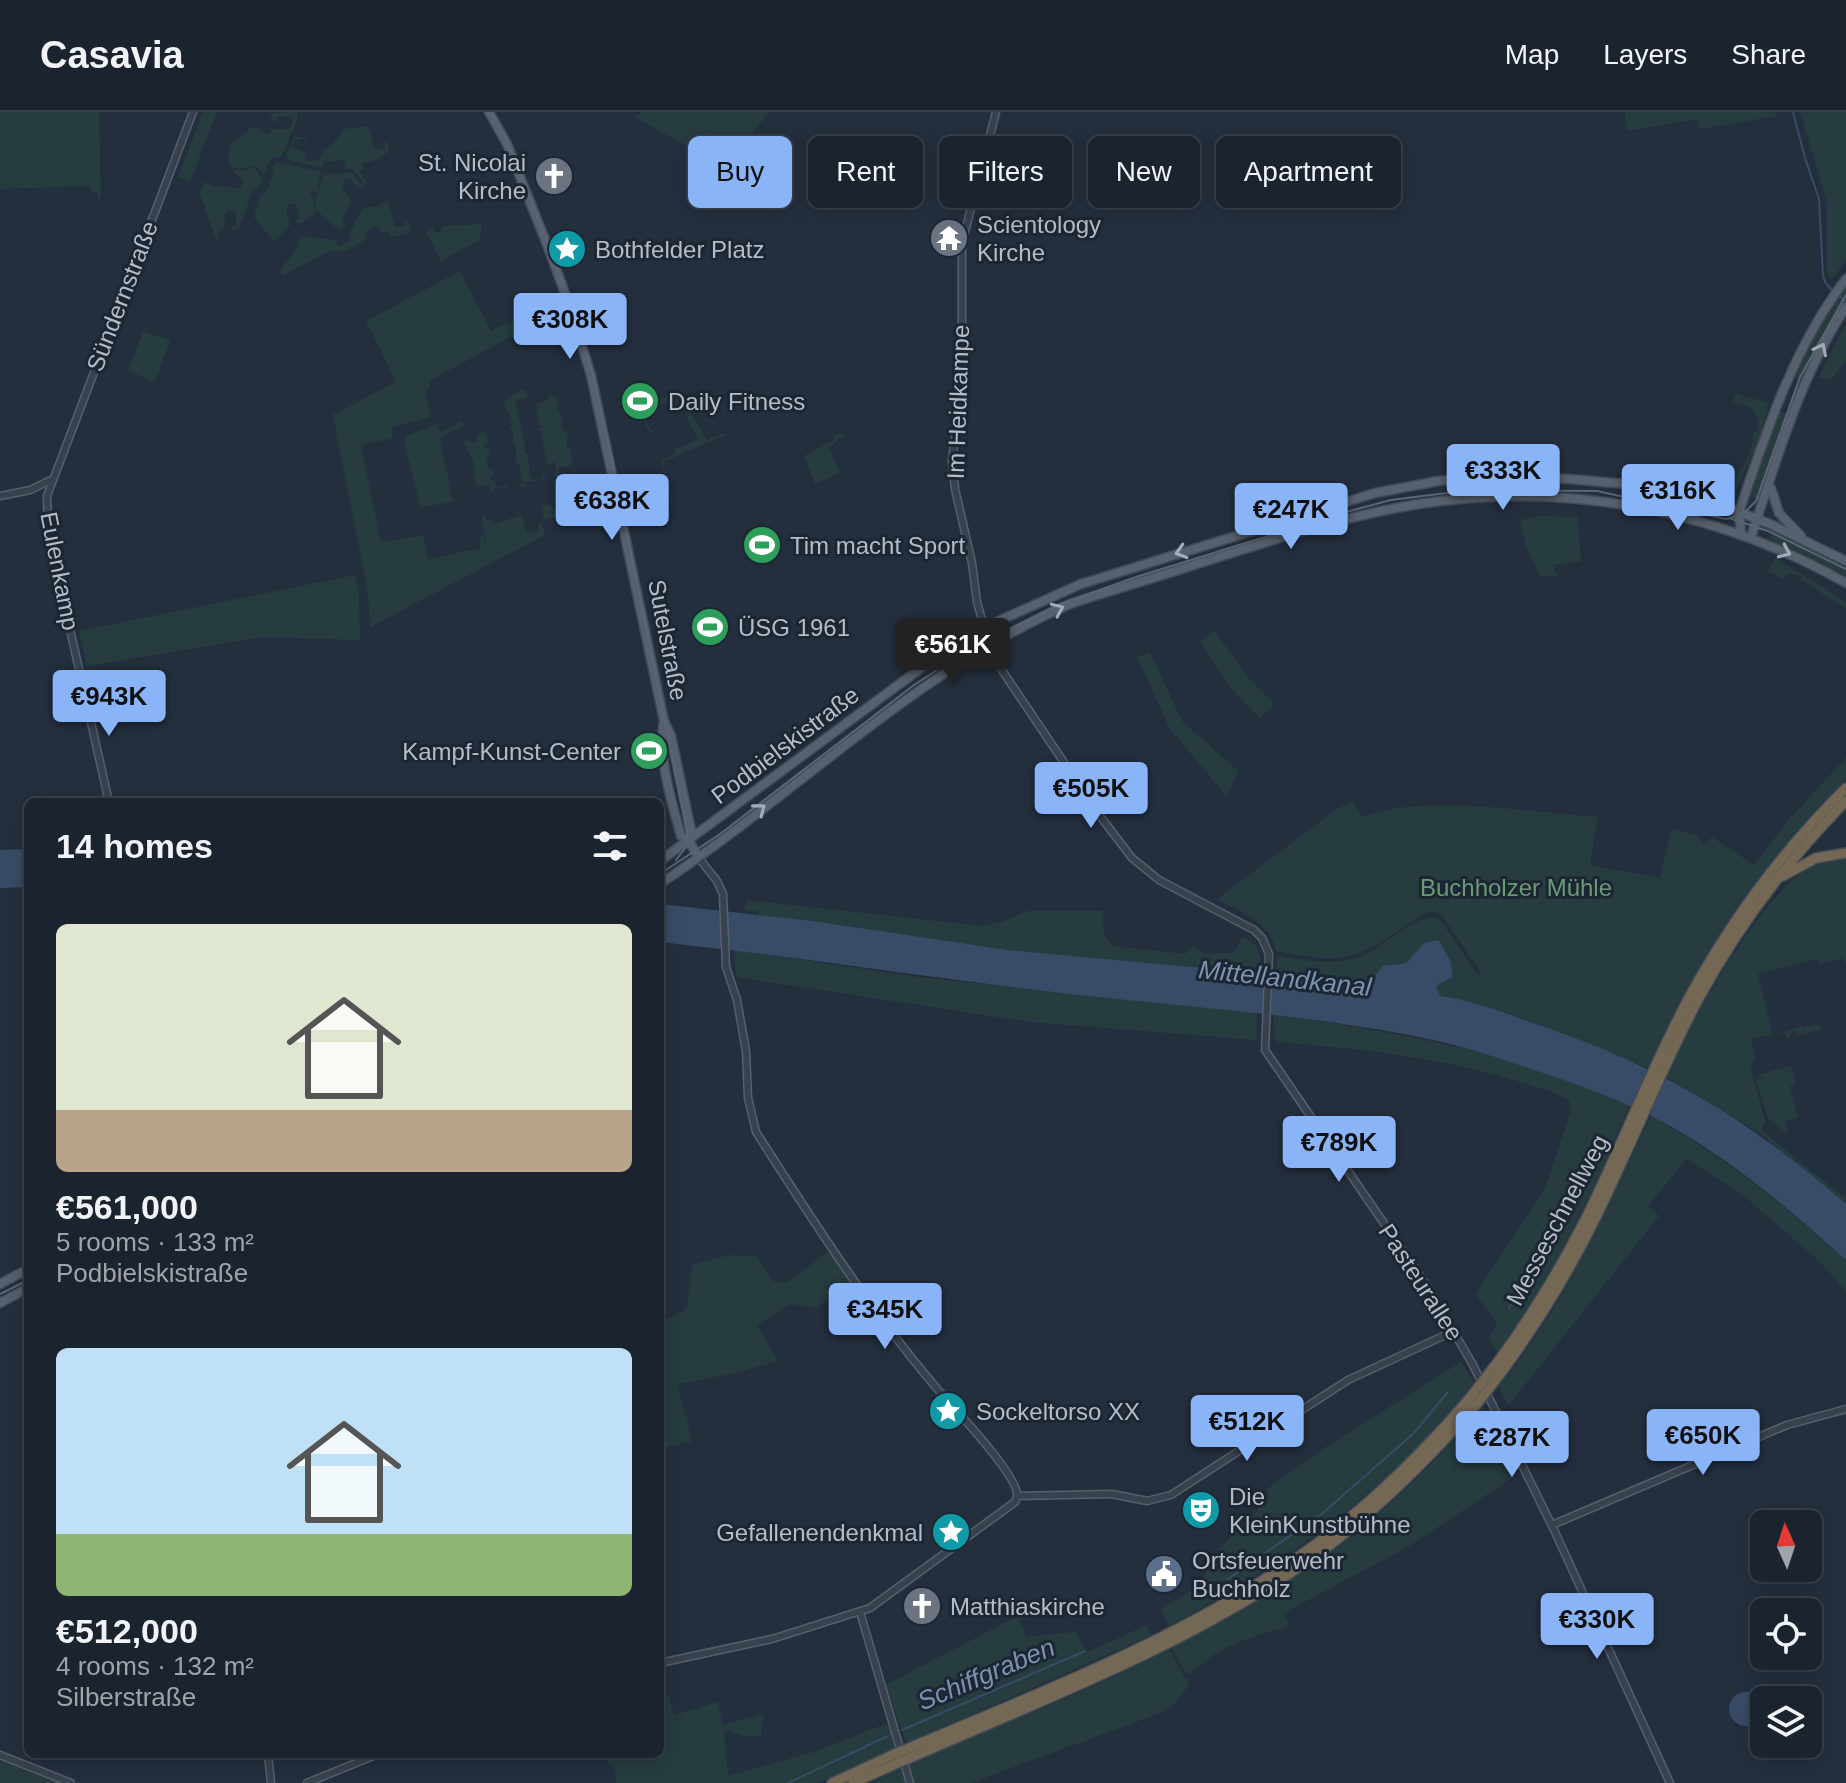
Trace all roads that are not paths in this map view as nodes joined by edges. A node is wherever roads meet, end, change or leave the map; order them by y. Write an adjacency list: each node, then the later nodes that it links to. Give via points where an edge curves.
1 (193, 112): 8 (street, Sündernstraße)
2 (489, 112): 23 (main road, Sutelstraße, via 535,214 591,375 664,721 660,738 675,813 681,836)
3 (996, 112): 18 (street, Im Heidkampe, via 962,243 962,382 952,461)
4 (1843, 282): 6 (main road)
5 (1846, 308): 7 (main road, one-way to 5)
6 (1781, 395): 7 (main road); 11 (main road)
7 (1798, 401): 9 (main road)
8 (51, 480): 10 (street); 21 (street, Eulenkamp, via 48,532)
9 (1771, 481): 12 (main road); 15 (main road, via 1779,513)
10 (0, 496)
11 (1739, 512): 12 (main road, Podbielskistraße); 13 (main road); 18 (main road, Podbielskistraße, one-way to 18, via 1669,492 1596,481 1438,481 1324,507 1104,576)
12 (1757, 519): 14 (main road); 15 (main road, Podbielskistraße)
13 (1741, 534): 14 (main road, Podbielskistraße); 19 (main road, Podbielskistraße, one-way to 13, via 1070,604 1294,533 1419,504 1496,496 1568,497 1637,507)
14 (1751, 537): 17 (main road, Podbielskistraße, one-way to 17)
15 (1808, 541): 16 (main road)
16 (1846, 561)
17 (1846, 583)
18 (985, 627): 19 (street, Im Heidkampe); 23 (main road, Podbielskistraße, via 936,657)
19 (989, 645): 25 (main road, Podbielskistraße, one-way to 19, via 919,690); 33 (street, Pasteurallee, via 1132,858 1159,880 1254,930 1265,942 1267,1054)
20 (1846, 788): 27 (highway, Messeschnellweg, via 1802,835)
21 (108, 798)
22 (1846, 801): 27 (highway)
23 (689, 841): 25 (main road, Sutelstraße); 26 (main road, Podbielskistraße)
24 (1846, 853): 27 (highway, via 1816,858)
25 (698, 857): 28 (main road, Podbielskistraße); 35 (street, via 720,887 724,905 725,955 746,1051 756,1132 898,1343 1000,1463 1016,1485)
26 (664, 858)
27 (1773, 877): 40 (highway, Messeschnellweg, bridge, via 1668,1050 1562,1264 1501,1366 1473,1401 1344,1522 1177,1634)
28 (664, 881)
29 (24, 1271): 30 (main road)
30 (0, 1284)
31 (24, 1290): 32 (main road)
32 (0, 1303)
33 (1454, 1331): 35 (street, via 1348,1380 1171,1495 1147,1501 1112,1494); 36 (street, Pasteurallee)
34 (1846, 1409): 36 (street, via 1787,1425)
35 (1017, 1496): 37 (street, via 1003,1512)
36 (1552, 1525): 49 (street, Pasteurallee)
37 (860, 1612): 38 (street, via 772,1639); 48 (street)
38 (664, 1662)
39 (0, 1755): 43 (street)
40 (904, 1756): 46 (highway, Messeschnellweg); 47 (highway, Messeschnellweg)
41 (268, 1758): 44 (street)
42 (368, 1758): 45 (street)
43 (71, 1783)
44 (271, 1783)
45 (307, 1783)
46 (832, 1783)
47 (853, 1783)
48 (910, 1783)
49 (1670, 1783)

